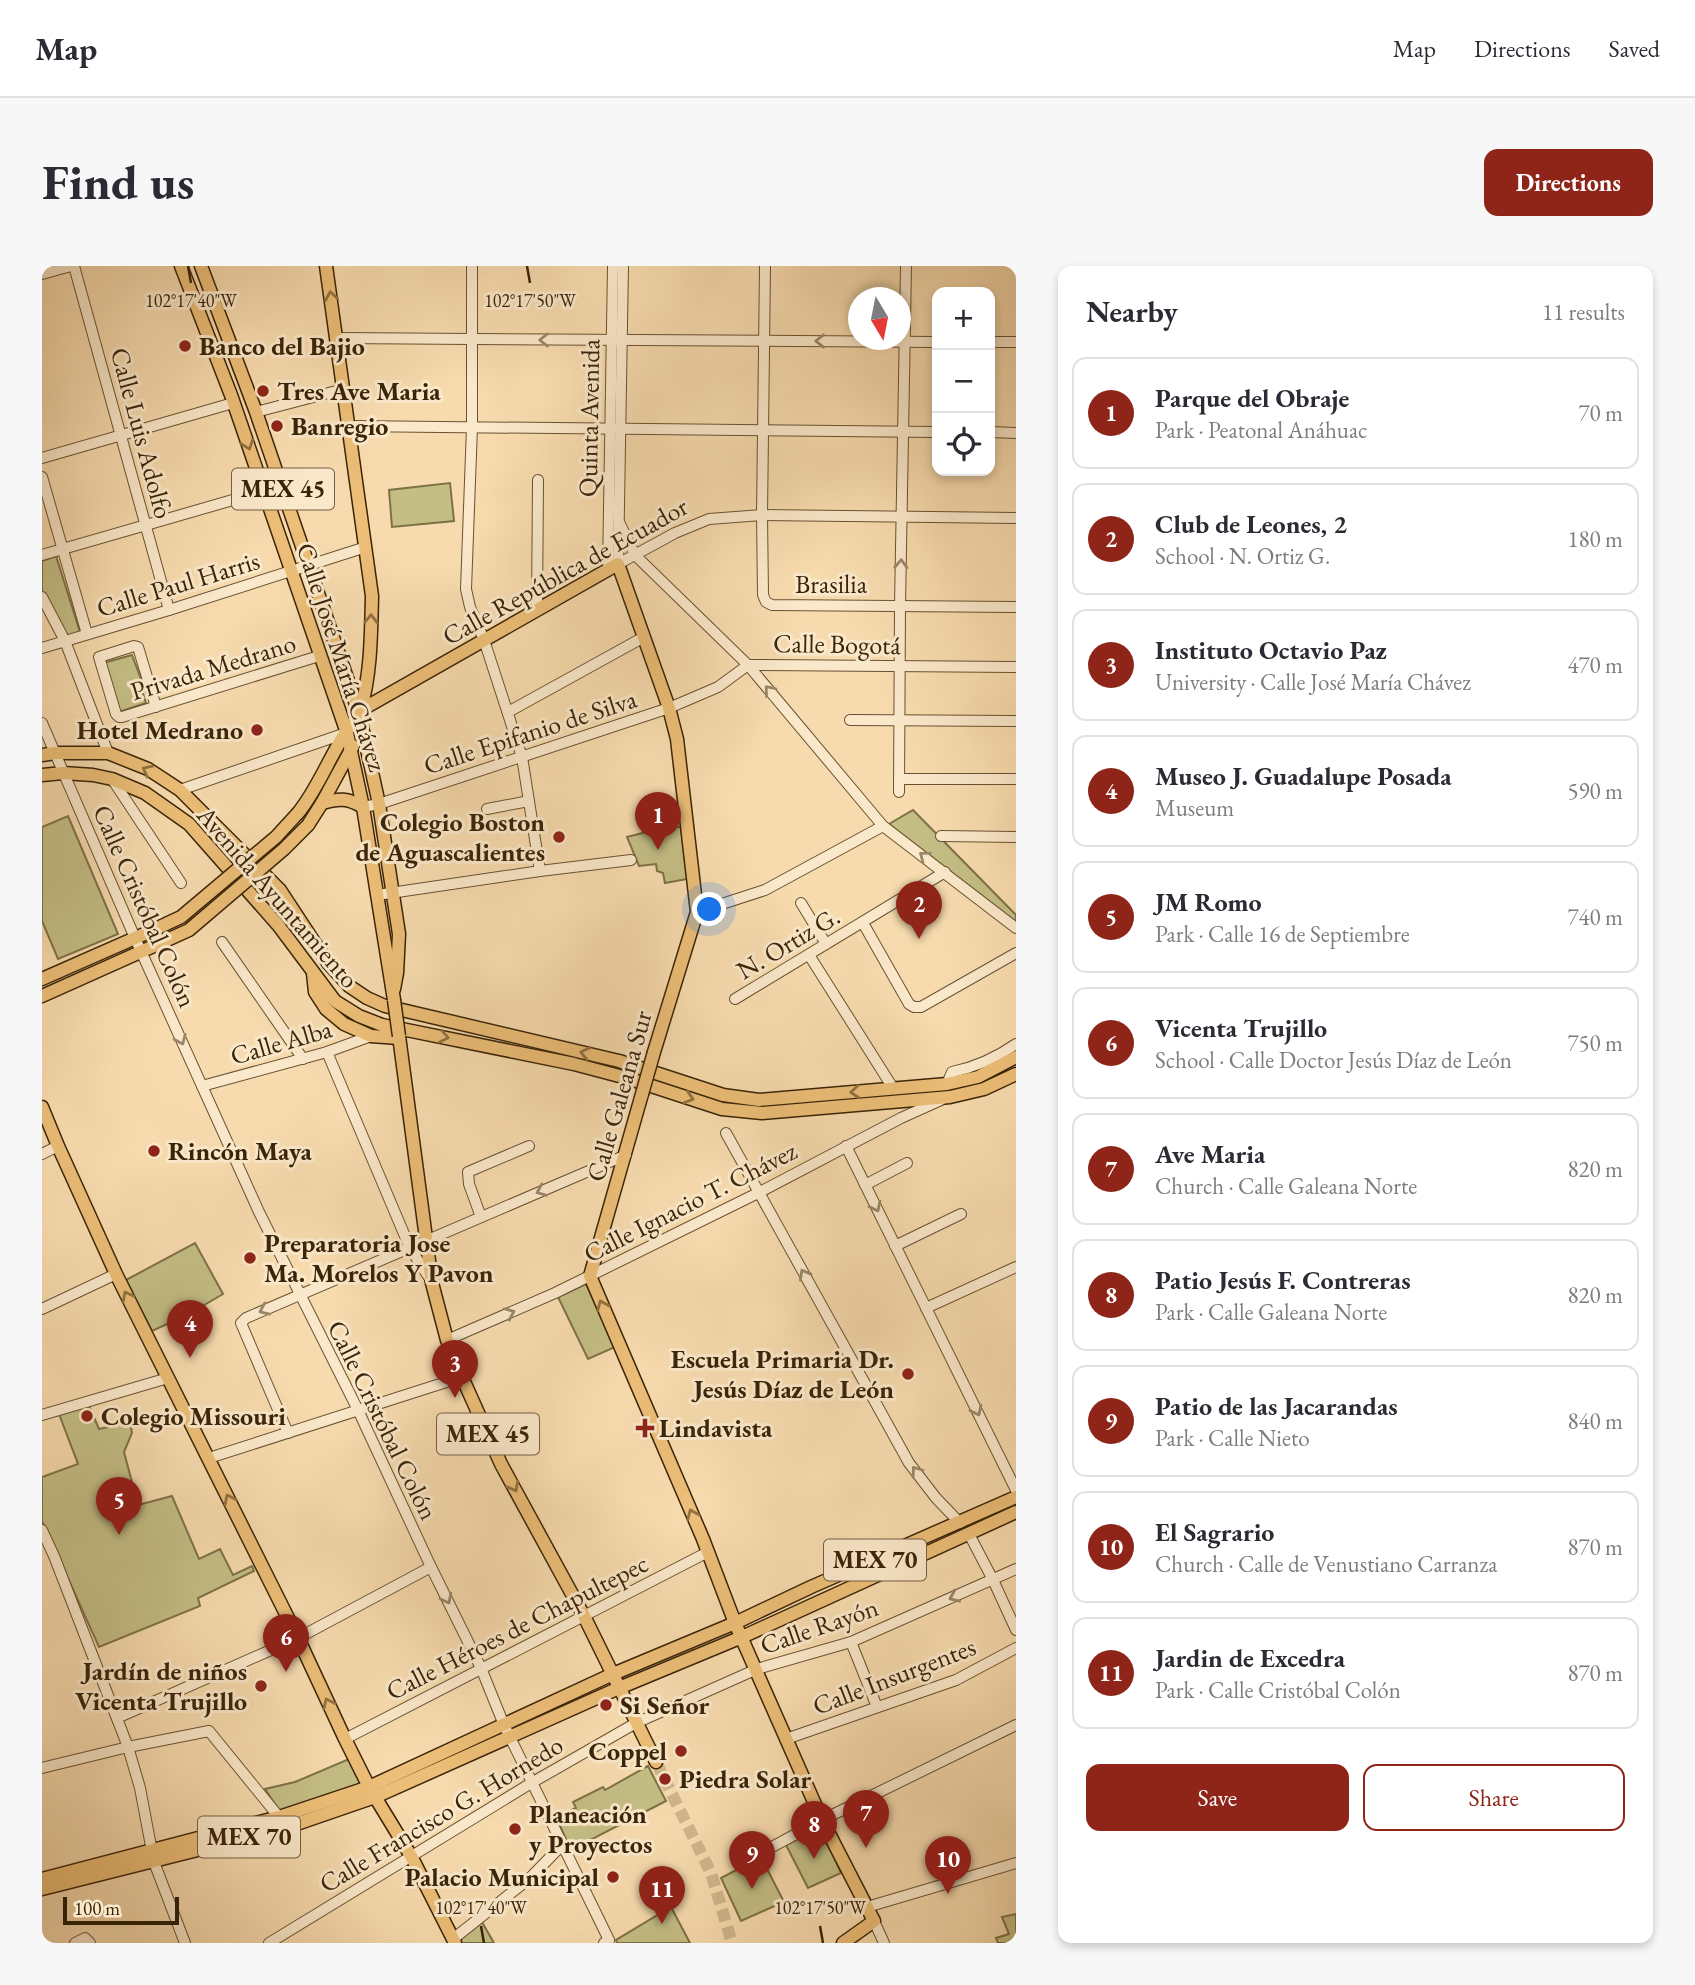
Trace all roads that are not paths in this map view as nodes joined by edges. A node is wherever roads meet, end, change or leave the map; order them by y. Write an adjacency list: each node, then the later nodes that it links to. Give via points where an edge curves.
1 (72, 266): 11 (street); 34 (street, Calle Luis Adolfo)
2 (181, 266): 24 (main road, Calle José María Chávez / MEX 45)
3 (194, 266): 10 (main road, Calle José María Chávez)
4 (326, 266): 13 (main road, one-way to 4)
5 (472, 266): 14 (street)
6 (613, 266): 15 (street, Quinta Avenida)
7 (623, 266): 15 (street, Quinta Avenida)
8 (765, 266): 16 (street)
9 (906, 266): 12 (street)
10 (203, 272): 25 (main road, Calle José María Chávez / MEX 45)
11 (42, 274)
12 (906, 287)
13 (337, 338): 14 (street); 23 (main road)
14 (472, 340): 15 (street, one-way to 14); 27 (street)
15 (617, 340): 16 (street); 28 (street, Quinta Avenida)
16 (764, 341): 17 (street, one-way to 16); 29 (street)
17 (848, 342)
18 (911, 342): 19 (street)
19 (932, 342)
20 (995, 342): 21 (street)
21 (1016, 342)
22 (905, 350): 30 (street)
23 (344, 388): 25 (street); 26 (main road)
24 (233, 403): 34 (street); 38 (main road, Calle José María Chávez / MEX 45, one-way to 38)
25 (256, 412): 48 (main road, Calle José María Chávez / MEX 45)
26 (349, 426): 27 (street); 44 (main road)
27 (472, 427): 28 (street); 58 (street, via 466,589)
28 (615, 429): 29 (street); 42 (street, Quinta Avenida); 49 (street, Quinta Avenida)
29 (763, 430): 30 (street); 39 (street)
30 (903, 431): 31 (street); 40 (street)
31 (932, 432)
32 (995, 432): 33 (street)
33 (1016, 432)
34 (120, 435): 35 (street); 43 (street, Calle Luis Adolfo)
35 (42, 458)
36 (42, 477): 45 (street)
37 (538, 480): 55 (street)
38 (264, 491): 43 (street); 50 (main road, Calle José María Chávez / MEX 45)
39 (761, 515): 40 (street, Calle República de Ecuador); 47 (street, Calle República de Ecuador, via 709,519); 52 (street, Brasilia, via 766,602)
40 (902, 517): 41 (street, Calle República de Ecuador); 52 (street, one-way to 40)
41 (1016, 518)
42 (619, 521): 47 (street); 49 (street, Quinta Avenida)
43 (145, 525): 45 (street); 54 (street, Calle Luis Adolfo)
44 (366, 547): 48 (street, Calle Paul Harris); 68 (main road, one-way to 44, via 371,647)
45 (62, 549): 46 (street); 56 (street)
46 (42, 555)
47 (635, 555): 49 (street, Calle República de Ecuador); 62 (street)
48 (309, 565): 50 (street, Calle Paul Harris); 68 (main road, Calle José María Chávez / MEX 45)
49 (613, 567): 55 (main road, Calle República de Ecuador); 57 (main road, Calle Galeana Sur)
50 (291, 570): 54 (street, Calle Paul Harris); 61 (main road, Calle José María Chávez / MEX 45)
51 (42, 597): 59 (street)
52 (900, 606): 53 (street); 63 (street)
53 (1016, 607)
54 (169, 610): 56 (street, Calle Paul Harris)
55 (537, 610): 58 (main road, Calle República de Ecuador)
56 (88, 634): 59 (street, Calle Paul Harris)
57 (644, 637): 66 (main road, Calle Galeana Sur); 67 (street)
58 (484, 640): 67 (street); 68 (main road, Calle República de Ecuador)
59 (65, 641): 60 (street, Calle Paul Harris); 76 (street)
60 (42, 648)
61 (319, 656): 65 (street, Privada Medrano); 74 (main road, Calle José María Chávez / MEX 45)
62 (748, 665): 63 (street, Calle Bogotá); 66 (street, Calle Bogotá, via 718,687); 91 (street, one-way to 62)
63 (901, 666): 64 (street, Calle Bogotá); 70 (street)
64 (1016, 667)
65 (156, 707): 65 (street, Privada Medrano, via 119,717 99,657 138,647)
66 (669, 708): 78 (street, Calle Epifanio de Silva); 101 (main road, Calle Galeana Sur)
67 (508, 712): 78 (street)
68 (359, 713): 73 (main road, Calle José María Chávez / MEX 45); 74 (main road)
69 (850, 720): 70 (street)
70 (900, 721): 71 (street); 82 (street)
71 (1016, 721)
72 (42, 723): 77 (street, Calle Cristóbal Colón)
73 (363, 727): 75 (main road); 88 (main road, Calle José María Chávez / MEX 45)
74 (347, 733): 75 (main road, Calle José María Chávez / MEX 45); 84 (street); 104 (main road, bridge, via 314,790 276,837 181,917)
75 (352, 749): 87 (main road); 89 (main road, Calle José María Chávez / MEX 45)
76 (108, 753): 77 (main road, Avenida Ayuntamiento); 84 (main road, Avenida Ayuntamiento, one-way to 76, via 148,769)
77 (49, 754): 79 (street, Calle Cristóbal Colón)
78 (522, 757): 86 (street); 88 (street, Calle Epifanio de Silva)
79 (64, 773): 80 (main road, Avenida Ayuntamiento); 81 (main road, Avenida Ayuntamiento); 104 (street, Calle Cristóbal Colón)
80 (42, 775)
81 (112, 779): 97 (street); 110 (main road, Avenida Ayuntamiento, via 145,793 189,824 278,925)
82 (899, 779): 83 (street); 85 (street)
83 (1016, 779)
84 (180, 790): 123 (main road, Avenida Ayuntamiento, one-way to 84, via 759,1100 723,1095 619,1061 385,1006 349,986 327,962 280,890)
85 (899, 792)
86 (529, 802): 90 (street); 95 (street)
87 (322, 803): 89 (main road, via 351,799); 107 (main road, bridge, via 284,849 189,930)
88 (379, 804): 89 (street, Calle Epifanio de Silva); 98 (main road, Calle José María Chávez / MEX 45)
89 (363, 807): 99 (main road, Calle José María Chávez / MEX 45)
90 (487, 809)
91 (883, 826): 96 (street, one-way to 91); 101 (street, via 765,890)
92 (941, 836): 93 (street)
93 (1016, 837)
94 (631, 860): 95 (street)
95 (540, 871): 98 (street)
96 (945, 872): 102 (street, N. Ortiz G.); 103 (street)
97 (181, 883)
98 (394, 892): 99 (street); 113 (main road, Calle José María Chávez / MEX 45, via 399,934)
99 (377, 895): 113 (main road, Calle José María Chávez / MEX 45)
100 (801, 903): 106 (street)
101 (698, 912): 131 (main road, Calle Galeana Sur, bridge)
102 (863, 923): 106 (street, N. Ortiz G.); 108 (street, N. Ortiz G., via 914,1007)
103 (1016, 929)
104 (135, 938): 107 (street, Calle Cristóbal Colón); 111 (main road)
105 (222, 942): 120 (street)
106 (825, 944): 109 (street, N. Ortiz G.)
107 (142, 952): 112 (main road); 122 (street, Calle Cristóbal Colón, one-way to 122)
108 (1016, 953)
109 (809, 955): 114 (street, N. Ortiz G.); 123 (street)
110 (313, 973): 115 (main road, via 315,992 326,1009 344,1024); 124 (main road, Avenida Ayuntamiento, one-way to 124, via 335,1001 382,1025 573,1063 722,1109 762,1113)
111 (42, 979)
112 (42, 996)
113 (394, 996): 116 (main road, Calle José María Chávez / MEX 45, bridge)
114 (735, 999)
115 (371, 1036): 116 (main road); 118 (street, Calle Alba)
116 (399, 1037): 137 (main road, Calle José María Chávez / MEX 45)
117 (1016, 1044): 124 (street, Calle Ignacio T. Chávez, via 993,1059 952,1072)
118 (327, 1052): 120 (street, Calle Alba); 139 (street)
119 (1016, 1057): 124 (main road, Avenida Ayuntamiento)
120 (303, 1059): 122 (street, Calle Alba)
121 (1016, 1074): 124 (main road, Avenida Ayuntamiento, via 984,1089)
122 (202, 1086): 144 (street, Calle Cristóbal Colón)
123 (893, 1088): 124 (main road, Avenida Ayuntamiento)
124 (949, 1090): 129 (street, Calle Ignacio T. Chávez)
125 (42, 1107): 127 (main road)
126 (726, 1133): 134 (street)
127 (58, 1146): 130 (street); 141 (main road)
128 (529, 1146): 136 (street, via 468,1172)
129 (846, 1146): 133 (street); 134 (street, Calle Ignacio T. Chávez)
130 (42, 1154)
131 (626, 1155): 136 (street, one-way to 136); 142 (main road, Calle Galeana Sur)
132 (907, 1163): 133 (street)
133 (865, 1185): 138 (street, one-way to 138)
134 (758, 1192): 142 (street, Calle Ignacio T. Chávez); 157 (street, one-way to 134, via 909,1463)
135 (961, 1214): 138 (street)
136 (481, 1217): 137 (street)
137 (428, 1240): 139 (street); 143 (main road, Calle José María Chávez / MEX 45)
138 (895, 1246): 145 (street)
139 (410, 1248): 143 (street); 144 (street)
140 (1016, 1267): 145 (street)
141 (116, 1274): 146 (street); 148 (main road, one-way to 141)
142 (590, 1276): 147 (street, Calle Ignacio T. Chávez, one-way to 142); 160 (main road, one-way to 142)
143 (432, 1283): 147 (main road, Calle José María Chávez / MEX 45)
144 (299, 1295): 150 (street, Calle Cristóbal Colón); 152 (street, one-way to 152, via 241,1323)
145 (926, 1308): 154 (street, one-way to 154)
146 (42, 1309)
147 (447, 1339): 149 (main road, Calle José María Chávez / MEX 45)
148 (168, 1377): 151 (street); 153 (main road)
149 (462, 1377): 150 (street); 166 (main road, Calle José María Chávez / MEX 45, one-way to 166, via 501,1464)
150 (358, 1410): 152 (street); 163 (street, Calle Cristóbal Colón)
151 (42, 1415)
152 (288, 1433): 153 (street)
153 (209, 1458): 170 (main road, one-way to 153)
154 (1016, 1490)
155 (1016, 1497): 157 (main road, MEX 70)
156 (1016, 1512): 159 (main road, MEX 70)
157 (960, 1523): 167 (main road, MEX 70)
158 (42, 1530): 161 (street)
159 (969, 1534): 165 (street); 169 (main road, MEX 70)
160 (708, 1552): 166 (street, Calle Héroes de Chapultepec); 167 (main road)
161 (54, 1556): 162 (street); 178 (street)
162 (42, 1560)
163 (431, 1567): 170 (street); 173 (street, Calle Cristóbal Colón, one-way to 173)
164 (1016, 1569): 165 (street, Calle Rayón)
165 (993, 1580): 168 (street); 171 (street, Calle Rayón, one-way to 171)
166 (584, 1616): 173 (street, Calle Héroes de Chapultepec); 175 (main road, Calle José María Chávez / MEX 45)
167 (735, 1623): 169 (main road); 175 (main road, MEX 70)
168 (1016, 1630)
169 (742, 1637): 174 (main road); 176 (main road, MEX 70)
170 (298, 1638): 178 (street); 183 (main road, one-way to 170)
171 (850, 1642): 174 (street, Calle Rayón); 177 (street)
172 (1016, 1648): 177 (street, Calle Insurgentes, via 956,1680)
173 (481, 1668): 180 (street, Calle Cristóbal Colón); 183 (street, Calle Héroes de Chapultepec)
174 (757, 1670): 179 (street, Calle Rayón); 184 (main road)
175 (613, 1674): 176 (main road, MEX 45); 180 (main road, MEX 70)
176 (619, 1688): 179 (main road); 182 (main road, MEX 70)
177 (877, 1707): 184 (street, Calle Insurgentes)
178 (117, 1718): 185 (street)
179 (636, 1723): 186 (main road); 188 (street, Calle Francisco G. Hornedo)
180 (504, 1725): 182 (street, Calle Cristóbal Colón); 189 (main road, MEX 70)
181 (1016, 1725): 191 (street)
182 (510, 1738): 188 (street, Calle Cristóbal Colón); 189 (main road, MEX 70)
183 (345, 1739): 189 (main road)
184 (786, 1739): 191 (main road)
185 (128, 1747): 187 (street); 190 (street, via 208,1731); 194 (street, via 141,1788)
186 (656, 1762)
187 (42, 1768)
188 (533, 1782): 192 (street, Calle Cristóbal Colón); 195 (street, Calle Francisco G. Hornedo)
189 (372, 1792): 190 (main road, MEX 70); 194 (main road, MEX 70, via 285,1828); 195 (main road)
190 (279, 1817): 194 (main road, MEX 70)
191 (822, 1820): 193 (street); 199 (main road)
192 (563, 1844): 201 (street); 202 (street, Calle Cristóbal Colón)
193 (759, 1854)
194 (153, 1857): 197 (main road, MEX 70); 198 (main road, MEX 70); 205 (street)
195 (411, 1857): 201 (main road); 206 (street, Calle Francisco G. Hornedo)
196 (1016, 1863): 199 (street)
197 (42, 1879)
198 (42, 1889)
199 (867, 1907): 200 (main road)
200 (874, 1921): 207 (main road); 208 (street)
201 (454, 1941)
202 (606, 1941)
203 (75, 1943): 204 (street, via 85,1938)
204 (90, 1943)
205 (185, 1943)
206 (269, 1943)
207 (843, 1943)
208 (884, 1943)

